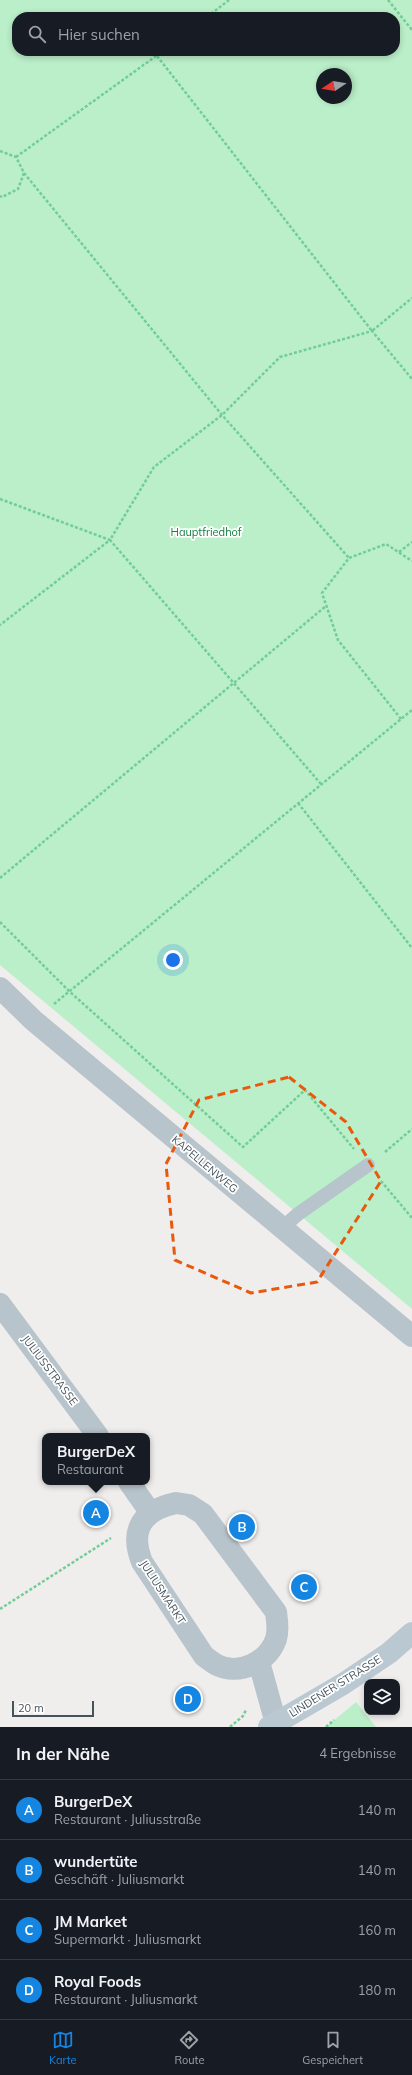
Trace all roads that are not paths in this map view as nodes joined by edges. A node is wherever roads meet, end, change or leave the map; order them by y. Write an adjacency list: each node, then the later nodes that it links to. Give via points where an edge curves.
1 (0, 988): 3 (street, KAPELLENWEG, via 33,1020)
2 (368, 1165): 3 (lane)
3 (282, 1228): 5 (street, KAPELLENWEG)
4 (0, 1304): 6 (street, JULIUSSTRASSE)
5 (412, 1336)
6 (96, 1433)
7 (131, 1485): 8 (street)
8 (150, 1512): 10 (street, JULIUSMARKT, via 142,1522 137,1536 142,1562 204,1656 217,1665 230,1669 247,1667); 10 (street, via 159,1506 176,1502 189,1505 202,1513 276,1612 276,1639)
9 (412, 1633): 11 (main road, LINDENER STRASSE, via 389,1653 343,1684)
10 (259, 1662): 11 (street)
11 (274, 1725)

